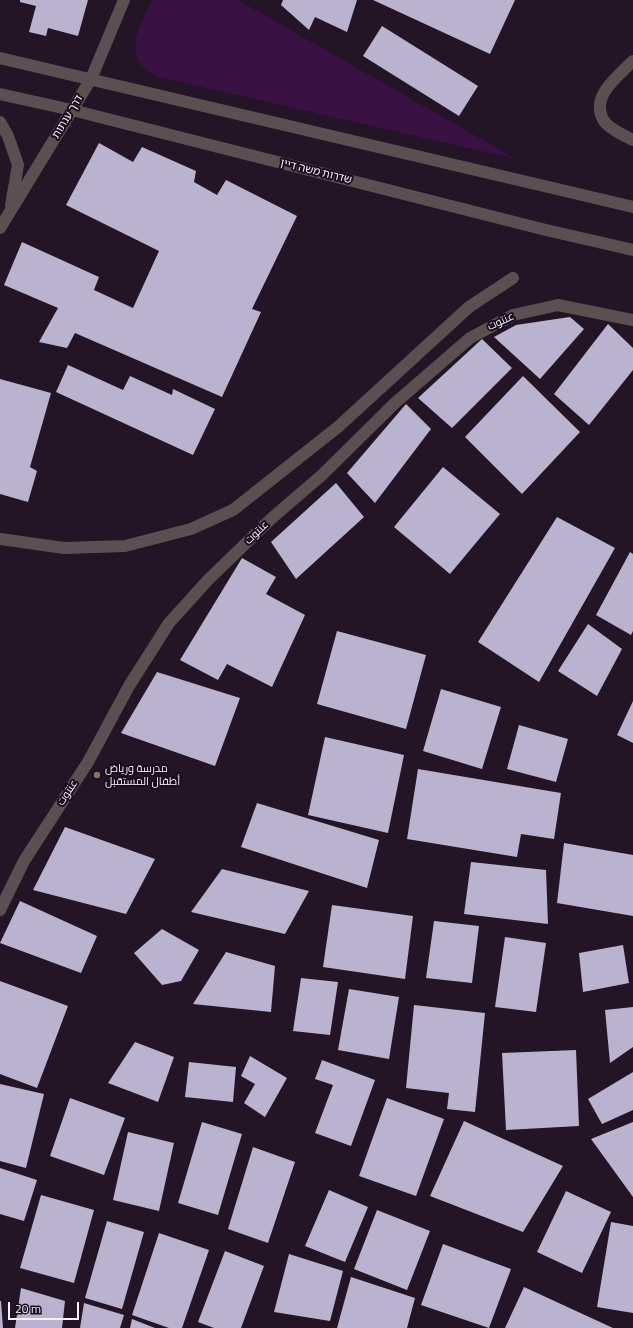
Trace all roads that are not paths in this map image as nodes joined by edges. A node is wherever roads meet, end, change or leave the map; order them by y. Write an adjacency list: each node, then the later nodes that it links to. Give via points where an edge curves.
1 (124, 0): 4 (street, דרך ענתות)
2 (0, 58): 4 (street)
3 (633, 61): 8 (street, via 603,92 600,108 605,122)
4 (91, 79): 6 (street, דרך ענתות); 9 (street)
5 (0, 94): 6 (street, שדרות משה דיין)
6 (72, 110): 10 (street, דרך ענתות); 12 (street, שדרות משה דיין)
7 (0, 122): 10 (street, via 18,165)
8 (633, 140)
9 (633, 207)
10 (10, 212): 11 (street, דרך ענתות)
11 (0, 228)
12 (633, 250)
13 (513, 278): 15 (street, via 469,307 338,427 233,510 191,529 125,546 64,548)
14 (633, 320): 16 (street, عنتوت, via 558,305 513,315 470,338 395,403 322,476 272,518 208,580 170,623 129,686 88,762 24,861)
15 (0, 539)
16 (0, 910)

